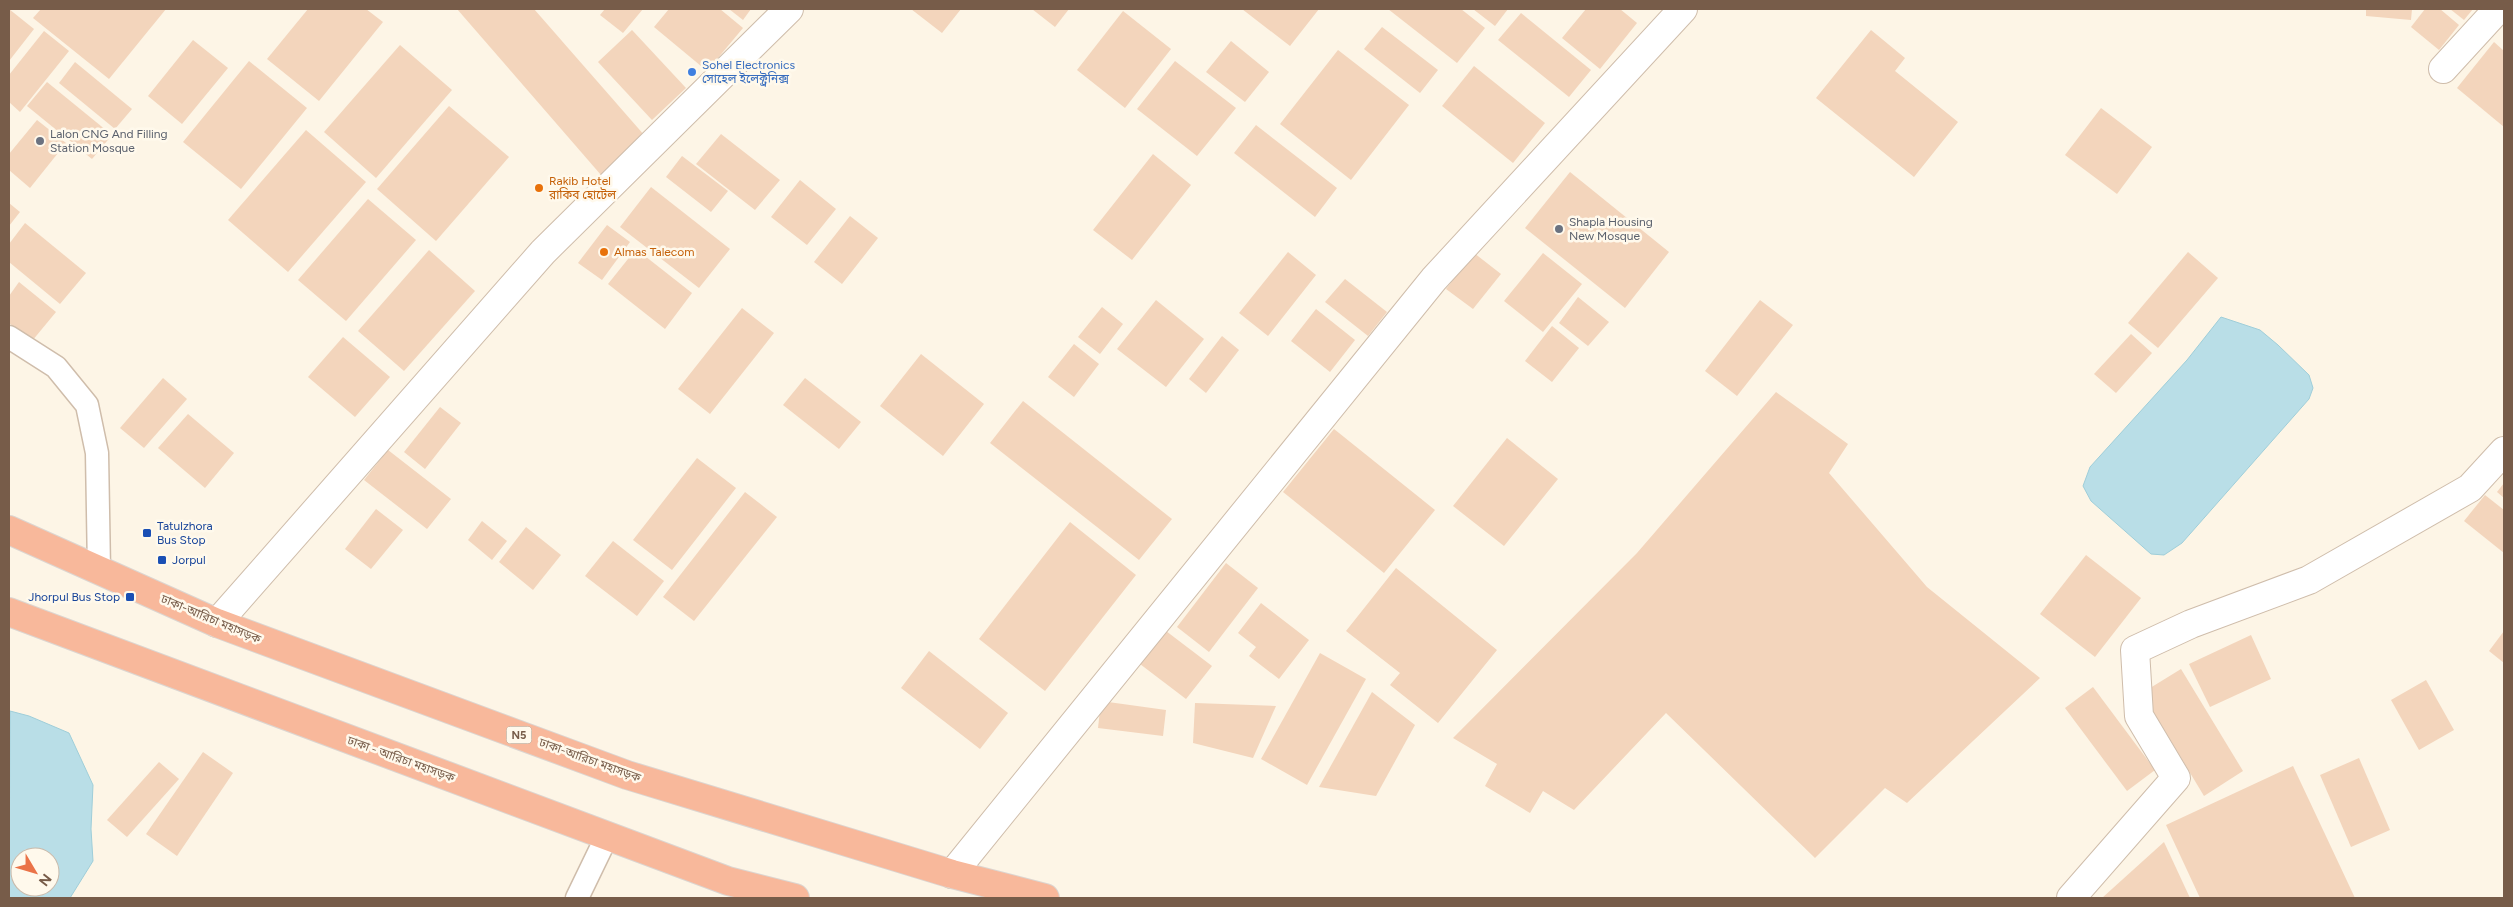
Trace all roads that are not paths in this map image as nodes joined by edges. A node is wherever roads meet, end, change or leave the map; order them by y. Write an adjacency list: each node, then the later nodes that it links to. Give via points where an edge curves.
1 (789, 9): 10 (street, via 543,252)
2 (1683, 9): 12 (street, via 1434,279)
3 (2498, 9): 4 (street)
4 (2443, 69)
5 (9, 337): 8 (lane, via 56,367 87,405 97,453)
6 (2504, 450): 16 (street, via 2470,488 2309,580 2191,624 2134,650 2139,716 2176,778)
7 (9, 530): 8 (highway, ঢাকা-আরিচা মহাসড়ক / N5)
8 (99, 570): 10 (highway, ঢাকা-আরিচা মহাসড়ক / N5)
9 (9, 612): 11 (highway, ঢাকা - আরিচা মহাসড়ক)
10 (217, 624): 12 (highway, ঢাকা-আরিচা মহাসড়ক / N5, via 627,775)
11 (607, 836): 13 (lane); 14 (highway, ঢাকা - আরিচা মহাসড়ক, via 728,881)
12 (952, 874): 15 (highway, ঢাকা-আরিচা মহাসড়ক / N5)
13 (577, 898)
14 (795, 898)
15 (1045, 898)
16 (2071, 898)

